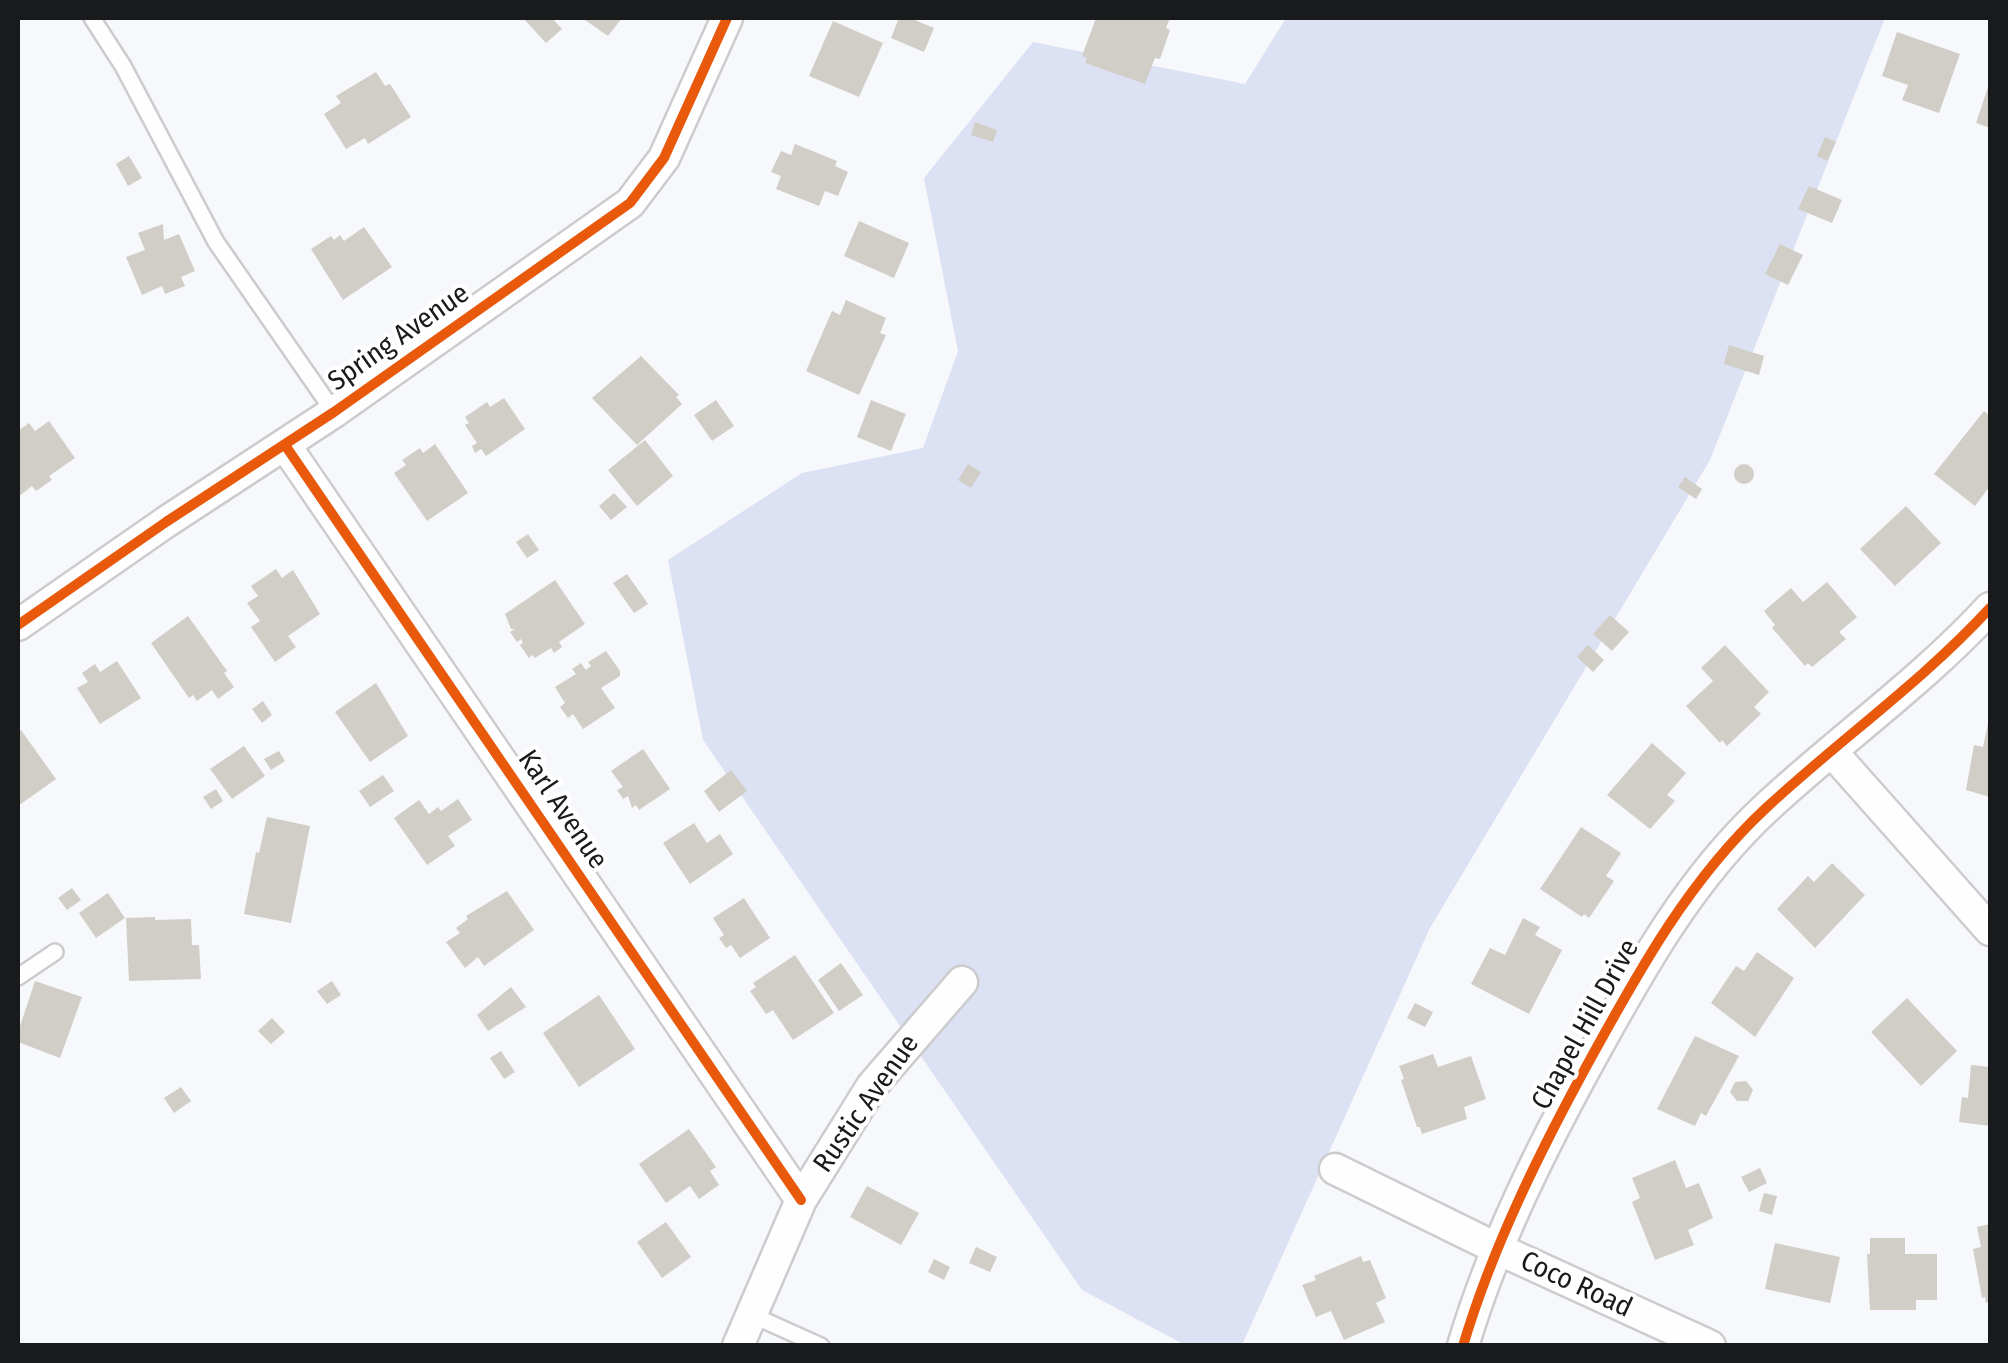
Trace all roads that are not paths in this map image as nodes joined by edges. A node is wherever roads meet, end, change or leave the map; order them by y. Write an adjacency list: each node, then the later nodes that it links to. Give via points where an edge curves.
1 (92, 18): 3 (lane, via 216,242)
2 (727, 18): 3 (street, Spring Avenue, via 664,158 630,204)
3 (334, 412): 4 (street, Spring Avenue)
4 (285, 445): 6 (street, Spring Avenue); 13 (street, Karl Avenue)
5 (1990, 608): 7 (street, Chapel Hill Drive)
6 (18, 625)
7 (1832, 752): 8 (street); 14 (street, Chapel Hill Drive, via 1703,874 1667,927 1554,1128)
8 (1990, 930)
9 (54, 952): 10 (lane)
10 (18, 977)
11 (962, 982): 13 (street, Rustic Avenue, via 872,1086)
12 (1335, 1170): 14 (street, Coco Road)
13 (801, 1200): 15 (street, Rustic Avenue)
14 (1498, 1249): 18 (street, Chapel Hill Drive); 19 (street, Coco Road)
15 (752, 1315): 16 (street, Rustic Avenue); 17 (lane)
16 (738, 1346)
17 (820, 1346)
18 (1464, 1346)
19 (1710, 1346)

